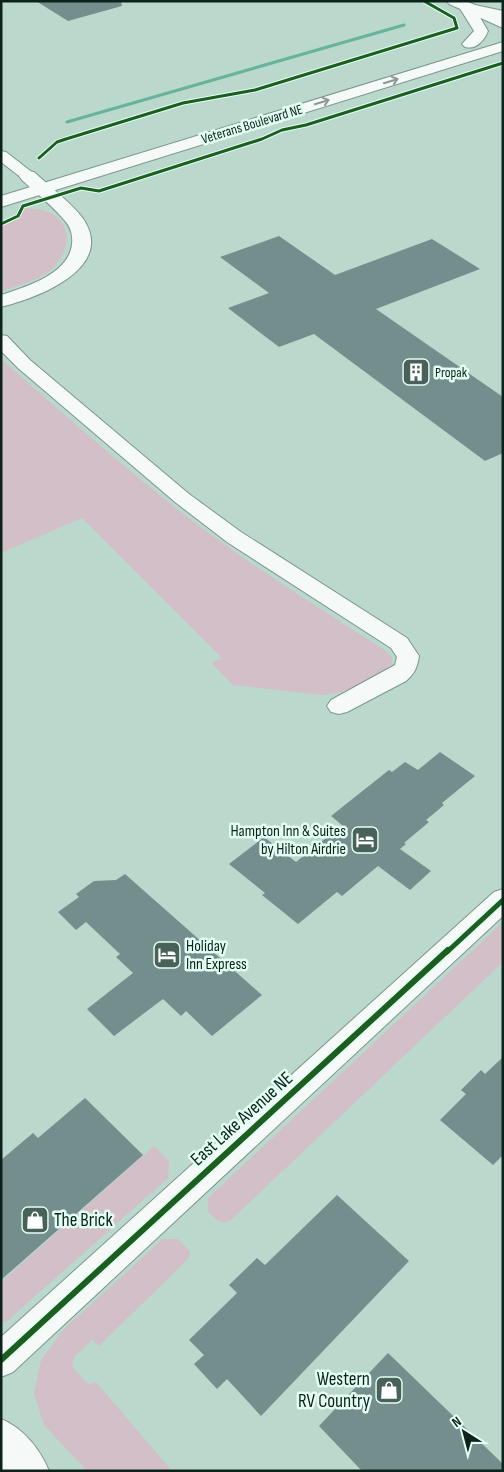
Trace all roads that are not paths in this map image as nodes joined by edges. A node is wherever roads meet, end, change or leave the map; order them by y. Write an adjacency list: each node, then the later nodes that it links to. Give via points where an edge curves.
1 (460, 4): 2 (main road); 3 (main road); 6 (main road, via 481,31)
2 (503, 15)
3 (503, 24)
4 (503, 34): 6 (main road, Veterans Boulevard NE)
5 (503, 46): 6 (main road, Veterans Boulevard NE)
6 (467, 51): 7 (main road); 8 (main road, Veterans Boulevard NE); 14 (main road, Veterans Boulevard NE, one-way to 6)
7 (503, 53)
8 (208, 122): 10 (main road, Veterans Boulevard NE); 14 (main road, via 53,181)
9 (1, 155): 12 (street)
10 (71, 163)
11 (54, 168): 12 (main road)
12 (28, 176): 13 (main road); 14 (main road)
13 (10, 181)
14 (41, 190): 15 (main road, Veterans Boulevard NE); 16 (main road, via 76,221 83,239 81,250 63,275 46,285)
15 (1, 202)
16 (1, 301)
17 (1, 340): 18 (street, via 24,364 182,498 404,649 408,656 406,668)
18 (339, 706)
19 (503, 900): 20 (street, East Lake Avenue NE)
20 (1, 1360)
21 (1, 1439): 22 (main road)
22 (29, 1471)

